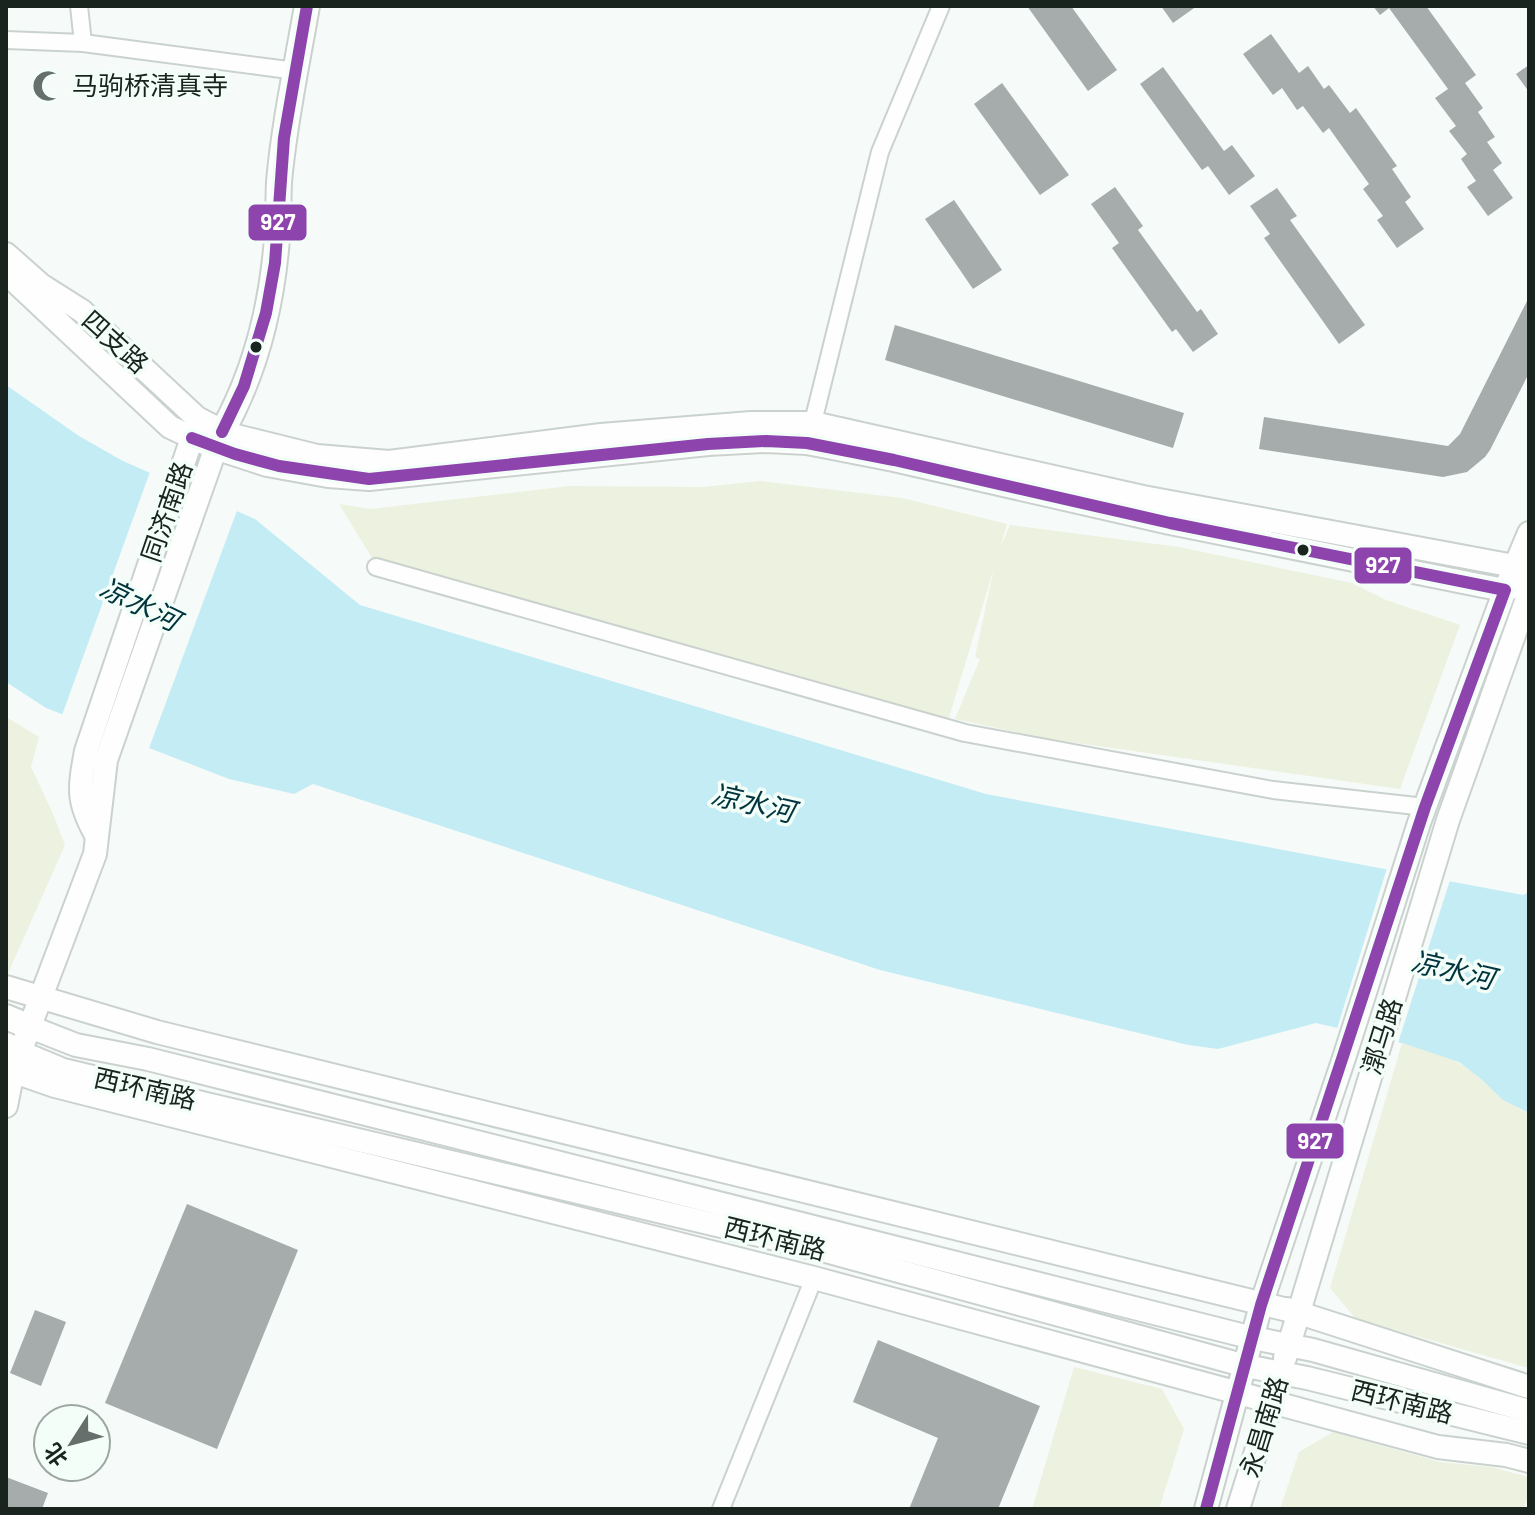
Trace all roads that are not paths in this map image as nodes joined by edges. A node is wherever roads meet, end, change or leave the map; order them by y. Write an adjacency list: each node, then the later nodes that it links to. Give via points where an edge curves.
1 (79, 6): 5 (street)
2 (307, 6): 6 (main road)
3 (941, 6): 9 (street, via 880,152)
4 (6, 40): 5 (street)
5 (83, 43): 6 (street)
6 (296, 71): 11 (main road, via 265,317 239,403)
7 (6, 254): 11 (main road, 四支路, via 82,311)
8 (6, 273): 10 (main road, 四支路, via 170,427)
9 (810, 433): 11 (main road, via 751,423 601,435 389,462); 14 (main road); 15 (main road, via 894,460 1170,523)
10 (192, 438): 11 (main road, 同济南路); 17 (main road, 同济南路)
11 (218, 440): 17 (main road, 同济南路)
12 (1529, 533): 14 (main road)
13 (376, 567): 18 (street, via 965,733)
14 (1524, 574): 15 (main road)
15 (1505, 590): 18 (main road, 漷马路)
16 (1529, 593): 30 (main road, 漷马路, via 1448,820)
17 (96, 756): 20 (main road, 同济南路, via 95,854)
18 (1422, 815): 29 (main road, 漷马路)
19 (6, 987): 20 (main road)
20 (41, 996): 22 (main road, 同济南路); 29 (main road, via 157,1032)
21 (6, 1017): 22 (main road)
22 (30, 1027): 23 (main road, 同济南路); 32 (main road, 西环南路, via 76,1045)
23 (11, 1059): 24 (main road, 同济南路); 25 (main road, 西环南路); 26 (main road, via 55,1086)
24 (6, 1106)
25 (531, 1181): 26 (main road); 28 (main road, 西环南路)
26 (595, 1223): 27 (main road)
27 (814, 1278): 31 (main road); 42 (street)
28 (948, 1284): 31 (main road); 34 (main road, 西环南路)
29 (1262, 1303): 30 (main road); 32 (main road, 漷马路)
30 (1300, 1313): 33 (main road, 漷马路); 36 (main road)
31 (1013, 1332): 37 (main road)
32 (1253, 1338): 33 (main road, 西环南路); 34 (main road, 永昌南路)
33 (1290, 1345): 35 (main road, 永昌南路); 39 (main road, 西环南路)
34 (1246, 1366): 35 (main road, 西环南路); 37 (main road, 永昌南路)
35 (1281, 1372): 38 (main road, 永昌南路); 40 (main road, 西环南路)
36 (1529, 1387)
37 (1238, 1394): 38 (main road); 43 (main road, 永昌南路)
38 (1272, 1403): 41 (main road, via 1438,1447); 44 (main road, 永昌南路)
39 (1529, 1411)
40 (1529, 1433)
41 (1529, 1461)
42 (721, 1509)
43 (1206, 1509)
44 (1238, 1509)

